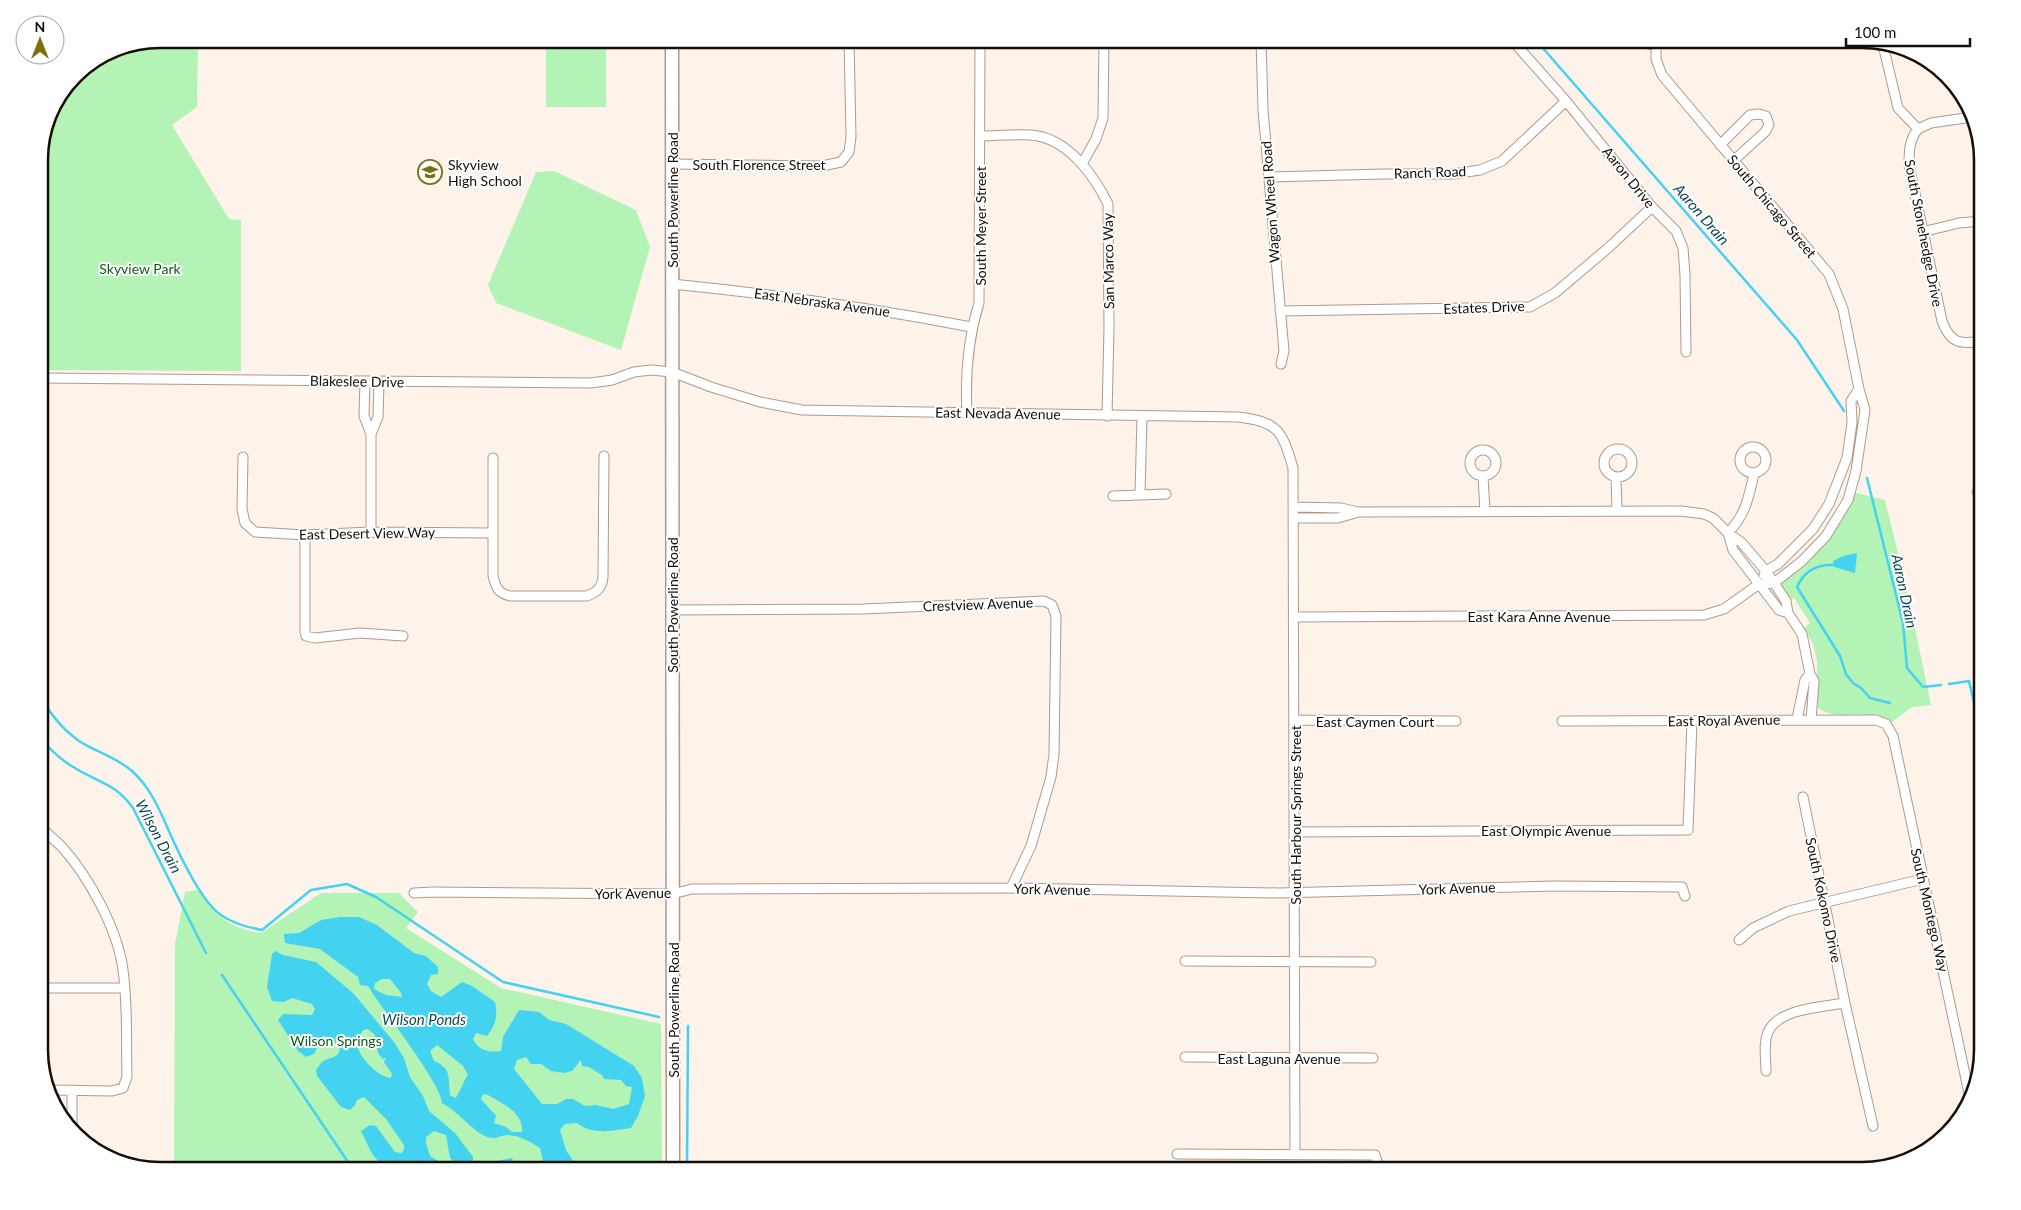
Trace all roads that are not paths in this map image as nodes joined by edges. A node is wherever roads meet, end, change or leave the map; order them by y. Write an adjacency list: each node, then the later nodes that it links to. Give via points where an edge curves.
1 (672, 48): 15 (street, South Powerline Road)
2 (849, 48): 15 (street, South Florence Street, via 851,137 849,152 841,162 822,166)
3 (980, 48): 12 (street, South Meyer Street)
4 (1104, 48): 16 (street, via 1103,118)
5 (1261, 48): 17 (street, Wagon Wheel Road)
6 (1519, 48): 9 (street, Aaron Drive)
7 (1656, 48): 13 (street, South Chicago Street, via 1662,75)
8 (1884, 50): 11 (street, via 1898,108)
9 (1566, 100): 17 (street, Ranch Road, via 1502,161 1480,170 1453,174); 18 (street, Aaron Drive)
10 (1966, 118): 11 (street, via 1931,123)
11 (1918, 129): 20 (street, South Stonehedge Drive, via 1909,149 1909,165)
12 (980, 136): 16 (street, San Marco Way, via 1038,136 1059,144); 23 (street, South Meyer Street, via 979,303)
13 (1720, 145): 14 (street, South Chicago Street); 14 (street, via 1750,115 1766,116 1769,125 1765,132)
14 (1733, 160): 31 (street, South Chicago Street, via 1829,274 1843,309)
15 (672, 164): 21 (street, South Powerline Road)
16 (1082, 164): 33 (street, San Marco Way, via 1100,187 1108,204)
17 (1269, 177): 22 (street, Wagon Wheel Road)
18 (1652, 206): 22 (street, Estates Drive, via 1555,293 1530,307); 25 (street, Aaron Drive, via 1676,231 1683,248)
19 (1973, 222): 20 (street)
20 (1922, 232): 24 (street, South Stonehedge Drive, via 1947,334 1957,342)
21 (672, 284): 23 (street, East Nebraska Avenue, via 886,311); 27 (street, South Powerline Road)
22 (1280, 311): 26 (street, Wagon Wheel Road, via 1284,351)
23 (972, 327): 32 (street, South Meyer Street, via 966,381)
24 (1973, 342)
25 (1686, 352)
26 (1281, 364)
27 (672, 372): 30 (street, Blakeslee Drive, via 634,372 591,383); 32 (street, East Nevada Avenue, via 760,402 802,410); 58 (street, South Powerline Road)
28 (48, 378): 29 (street, Blakeslee Drive)
29 (364, 381): 30 (street, Blakeslee Drive); 35 (street, via 364,416)
30 (379, 382): 35 (street, via 378,417)
31 (1858, 389): 55 (street, South Chicago Street, via 1851,401 1852,423 1847,458 1829,504 1813,529 1778,564); 56 (street, South Chicago Street, via 1865,410 1848,500 1826,536)
32 (967, 412): 33 (street, East Nevada Avenue)
33 (1107, 416): 34 (street, East Nevada Avenue)
34 (1142, 416): 40 (street, East Nevada Avenue, via 1261,420 1285,439); 44 (street)
35 (371, 434): 51 (street)
36 (604, 456): 52 (street, via 602,586 596,592 587,596 502,594 496,588 493,576)
37 (243, 457): 54 (street, East Desert View Way, via 242,509 245,524 255,532)
38 (493, 458): 52 (street)
39 (1754, 474): 53 (street, via 1746,507)
40 (1294, 476): 46 (street, South Harbour Springs Street)
41 (1483, 476): 49 (street)
42 (1616, 477): 47 (street)
43 (1166, 494): 44 (street)
44 (1140, 495): 45 (street)
45 (1113, 496)
46 (1294, 507): 48 (street, via 1342,508); 50 (street, South Harbour Springs Street)
47 (1617, 511): 49 (street); 53 (street, via 1704,514)
48 (1358, 512): 49 (street); 50 (street, via 1338,518)
49 (1485, 512)
50 (1294, 518): 60 (street, South Harbour Springs Street)
51 (371, 532): 52 (street, East Desert View Way); 54 (street, East Desert View Way)
52 (492, 533)
53 (1728, 533): 55 (street, via 1741,542); 57 (street, via 1733,550)
54 (305, 535): 61 (street, via 306,636 360,633)
55 (1766, 571): 56 (street); 57 (street, South Chicago Street)
56 (1774, 583): 57 (street); 59 (street, via 1786,601)
57 (1759, 584): 59 (street, via 1779,610); 60 (street, East Kara Anne Avenue, via 1724,610 1704,615)
58 (671, 610): 74 (street, Crestview Avenue, via 863,609 1044,601 1052,604 1056,616 1051,777 1032,846); 77 (street, South Powerline Road)
59 (1788, 613): 62 (street, via 1802,634)
60 (1294, 617): 64 (street, South Harbour Springs Street)
61 (403, 636)
62 (1810, 674): 63 (street, via 1805,680); 66 (street, via 1814,681)
63 (1797, 719): 66 (street, East Royal Avenue); 68 (street, East Royal Avenue)
64 (1295, 720): 67 (street, East Caymen Court); 71 (street, South Harbour Springs Street)
65 (1562, 720): 68 (street, East Royal Avenue)
66 (1811, 720): 69 (street, East Royal Avenue, via 1876,720)
67 (1456, 722)
68 (1692, 722): 71 (street, East Olympic Avenue, via 1688,830)
69 (1886, 724): 73 (street, South Montego Way, via 1893,736)
70 (1803, 797): 79 (street, South Kokomo Drive)
71 (1295, 832): 76 (street, South Harbour Springs Street)
72 (48, 834): 85 (street, via 62,847 92,888 113,930)
73 (1923, 879): 79 (street); 91 (street, South Montego Way)
74 (1011, 888): 76 (street, York Avenue); 77 (street, York Avenue, via 692,889)
75 (414, 893): 77 (street, York Avenue)
76 (1295, 893): 78 (street, York Avenue, via 1554,886 1682,888); 82 (street, South Harbour Springs Street)
77 (672, 894): 98 (street, South Powerline Road)
78 (1686, 896)
79 (1824, 903): 80 (street, via 1772,918); 86 (street, South Kokomo Drive)
80 (1739, 940)
81 (1185, 960): 82 (street)
82 (1295, 962): 83 (street); 88 (street, South Harbour Springs Street)
83 (1371, 962)
84 (48, 988): 85 (street)
85 (125, 988): 93 (street, via 127,1077 123,1088 112,1091)
86 (1845, 1003): 90 (street, via 1783,1016 1768,1033); 95 (street, South Kokomo Drive)
87 (1185, 1057): 88 (street, East Laguna Avenue)
88 (1295, 1058): 89 (street, East Laguna Avenue); 97 (street, South Harbour Springs Street)
89 (1372, 1058)
90 (1766, 1071)
91 (1968, 1087)
92 (54, 1090): 93 (street)
93 (72, 1090): 94 (street)
94 (72, 1120)
95 (1873, 1126)
96 (1177, 1154): 97 (street)
97 (1295, 1154): 99 (street, via 1375,1154)
98 (673, 1162)
99 (1377, 1162)

